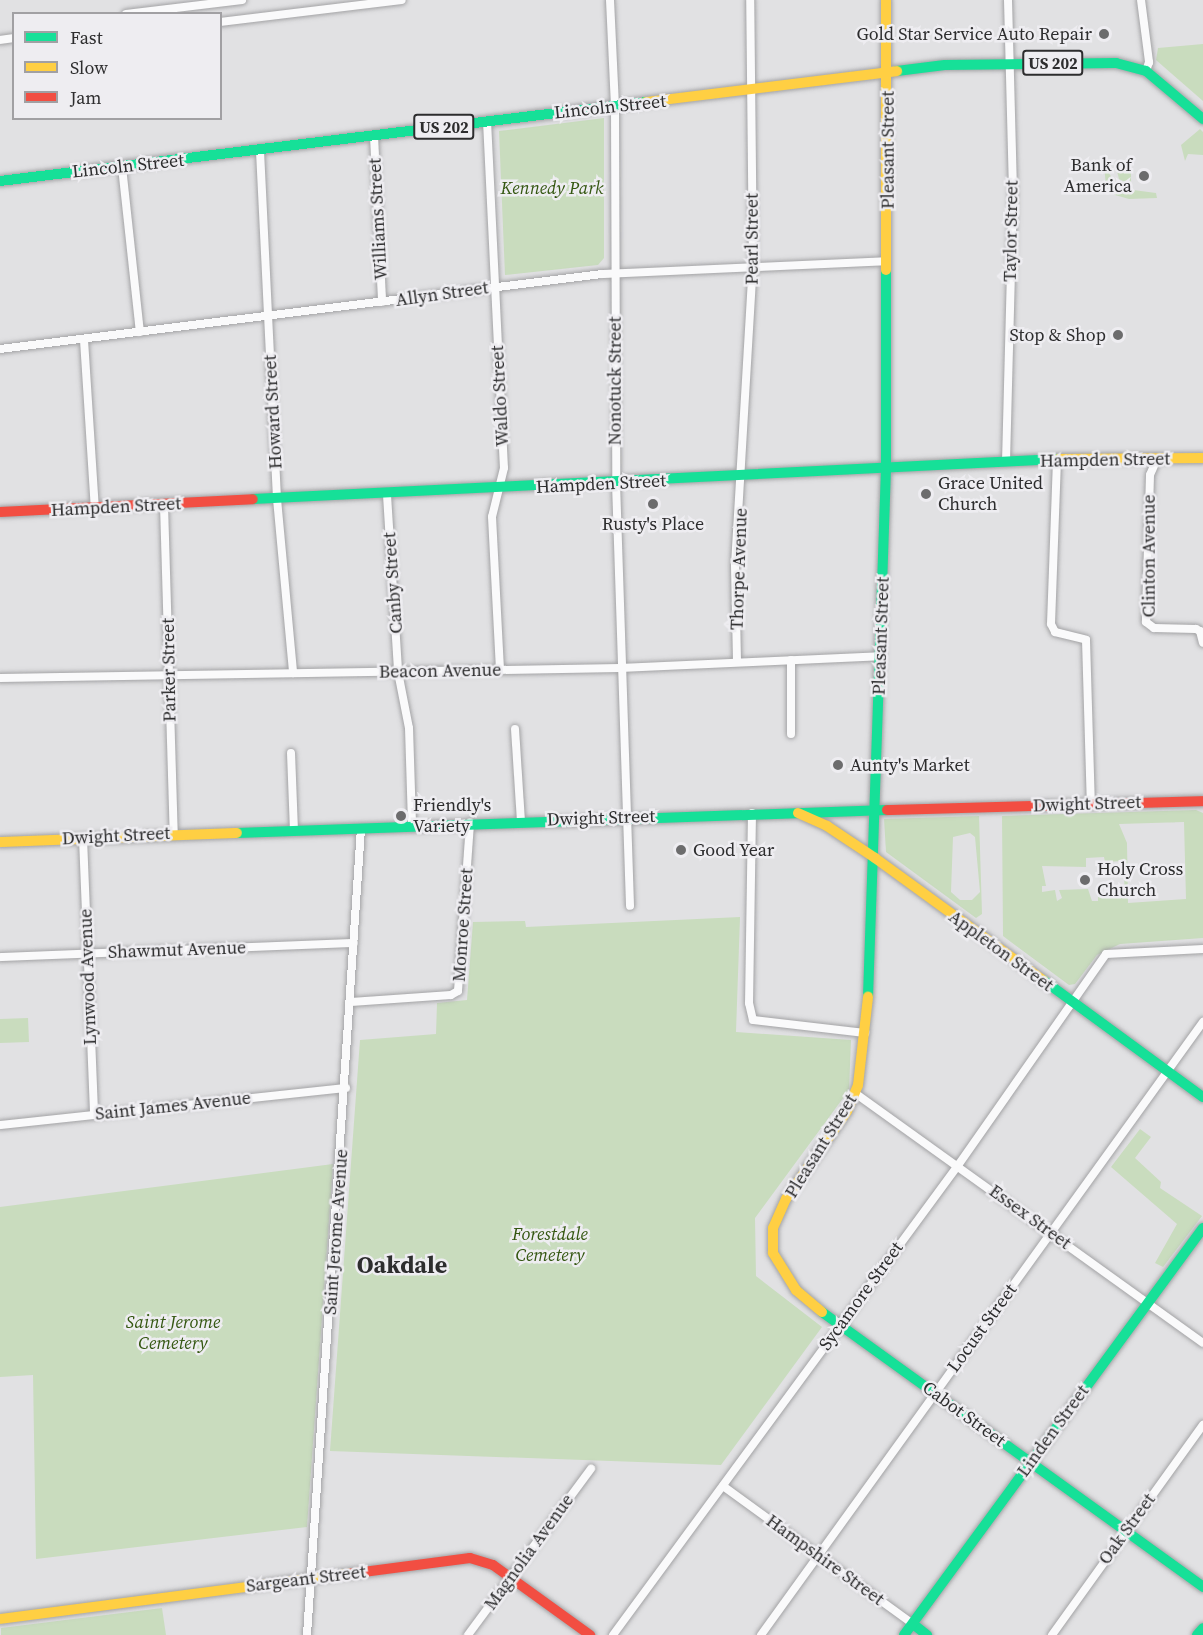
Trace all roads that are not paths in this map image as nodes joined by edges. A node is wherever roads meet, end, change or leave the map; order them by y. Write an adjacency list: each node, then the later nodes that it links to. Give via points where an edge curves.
1 (242, 0): 8 (street)
2 (402, 0): 9 (street)
3 (610, 0): 14 (street, Nonotuck Street)
4 (750, 0): 13 (street, Pearl Street)
5 (886, 0): 12 (main road, Pleasant Street)
6 (1008, 0): 10 (street, Taylor Street)
7 (1141, 0): 11 (street, via 1149,62)
8 (143, 12)
9 (222, 22)
10 (1009, 63): 11 (main road, Lincoln Street / US 202, via 1116,63); 12 (main road, Lincoln Street / US 202); 33 (street, Taylor Street, via 1013,191)
11 (1146, 71): 15 (main road, Lincoln Street / US 202)
12 (889, 72): 13 (main road, Lincoln Street / US 202); 21 (main road, Pleasant Street)
13 (751, 90): 14 (main road, Lincoln Street / US 202); 22 (street, Pearl Street)
14 (615, 106): 16 (main road, Lincoln Street / US 202); 23 (street, Nonotuck Street)
15 (1203, 118)
16 (487, 121): 17 (main road, Lincoln Street / US 202); 24 (street, Waldo Street)
17 (374, 136): 18 (main road, Lincoln Street / US 202); 25 (street, Williams Street)
18 (260, 151): 19 (main road, Lincoln Street / US 202); 26 (street, Howard Street)
19 (122, 167): 20 (main road, Lincoln Street / US 202); 27 (street)
20 (0, 181)
21 (887, 261): 22 (street, Allyn Street); 34 (main road, Pleasant Street)
22 (753, 266): 23 (street, Allyn Street); 35 (street, Pearl Street)
23 (614, 273): 24 (street, Allyn Street); 36 (street, Nonotuck Street)
24 (495, 286): 25 (street, Allyn Street); 37 (street, Waldo Street, via 504,468)
25 (382, 302): 26 (street, Allyn Street)
26 (268, 318): 27 (street, Allyn Street); 39 (street, Howard Street)
27 (140, 332): 28 (street, Allyn Street)
28 (84, 340): 29 (street, Allyn Street); 41 (street)
29 (0, 349)
30 (1203, 458): 31 (main road, Hampden Street)
31 (1157, 459): 32 (main road, Hampden Street); 43 (street, Clinton Avenue, via 1150,475 1146,622 1154,628 1196,629)
32 (1057, 460): 33 (main road, Hampden Street); 57 (street, via 1051,624 1054,632 1086,640)
33 (1006, 462): 34 (main road, Hampden Street)
34 (886, 469): 35 (main road, Hampden Street); 44 (main road, Pleasant Street)
35 (743, 477): 36 (main road, Hampden Street); 46 (street, Thorpe Avenue, via 735,565)
36 (615, 483): 37 (main road, Hampden Street); 47 (street, Nonotuck Street)
37 (498, 489): 38 (main road, Hampden Street); 48 (street, Waldo Street, via 492,517)
38 (387, 495): 39 (main road, Hampden Street); 49 (street, Canby Street)
39 (277, 499): 40 (main road, Hampden Street); 50 (street, Howard Street)
40 (164, 505): 41 (main road, Hampden Street); 51 (street, Parker Street)
41 (95, 508): 42 (main road, Hampden Street)
42 (0, 512)
43 (1203, 643)
44 (880, 656): 45 (street, Beacon Avenue); 58 (main road, Pleasant Street)
45 (791, 660): 46 (street, Beacon Avenue); 54 (street)
46 (736, 661): 47 (street, Beacon Avenue)
47 (620, 668): 48 (street, Beacon Avenue); 61 (street, Nonotuck Street)
48 (500, 670): 49 (street, Beacon Avenue)
49 (398, 672): 50 (street, Beacon Avenue); 64 (street, Canby Street, via 409,728)
50 (293, 673): 51 (street, Beacon Avenue)
51 (169, 675): 52 (street, Beacon Avenue); 67 (street, Parker Street)
52 (0, 678)
53 (515, 729): 62 (street)
54 (791, 734)
55 (291, 753): 66 (street)
56 (1203, 801): 57 (main road, Dwight Street)
57 (1091, 804): 58 (main road, Dwight Street)
58 (873, 808): 59 (main road, Dwight Street); 70 (main road, Pleasant Street)
59 (795, 812): 60 (main road, Dwight Street); 70 (main road, Appleton Street, via 827,826)
60 (752, 813): 61 (main road, Dwight Street); 79 (street, via 749,1003 753,1020)
61 (628, 817): 62 (main road, Dwight Street); 71 (street, Nonotuck Street)
62 (521, 821): 63 (main road, Dwight Street)
63 (470, 822): 64 (main road, Dwight Street); 76 (street, Monroe Street, via 458,991 451,995)
64 (412, 824): 65 (main road, Dwight Street)
65 (361, 828): 66 (main road, Dwight Street); 72 (street, Saint Jerome Avenue)
66 (294, 830): 67 (main road, Dwight Street)
67 (174, 834): 68 (main road, Dwight Street)
68 (82, 838): 69 (main road, Dwight Street); 74 (street, Lynwood Avenue)
69 (0, 842)
70 (875, 858): 77 (main road, Appleton Street); 79 (main road, Pleasant Street)
71 (630, 906)
72 (354, 943): 74 (street, Shawmut Avenue); 76 (street, Saint Jerome Avenue)
73 (1203, 949): 77 (street, Sycamore Street, via 1107,954)
74 (87, 954): 75 (street, Shawmut Avenue); 84 (street, Lynwood Avenue)
75 (0, 957)
76 (351, 1002): 81 (street, Saint Jerome Avenue)
77 (1074, 1004): 80 (main road, Appleton Street); 86 (street, Sycamore Street)
78 (1203, 1022): 80 (street, Locust Street)
79 (865, 1033): 82 (main road, Pleasant Street)
80 (1169, 1071): 83 (main road, Appleton Street); 88 (street, Locust Street)
81 (346, 1088): 84 (street, Saint James Avenue); 101 (street, Saint Jerome Avenue)
82 (855, 1093): 86 (street, Essex Street); 89 (main road, Pleasant Street, via 847,1111 786,1199 772,1228)
83 (1203, 1097)
84 (94, 1115): 85 (street, Saint James Avenue)
85 (0, 1125)
86 (959, 1164): 88 (street, Essex Street); 91 (street, Sycamore Street)
87 (1203, 1228): 90 (main road, Linden Street)
88 (1051, 1233): 90 (street, Essex Street); 93 (street, Locust Street)
89 (773, 1246): 91 (main road, Cabot Street, via 780,1269 796,1290)
90 (1148, 1304): 92 (street, Essex Street); 95 (main road, Linden Street)
91 (840, 1326): 93 (main road, Cabot Street); 97 (street, Sycamore Street)
92 (1203, 1343)
93 (935, 1394): 95 (main road, Cabot Street); 99 (street, Locust Street)
94 (1203, 1425): 98 (street, Oak Street)
95 (1030, 1462): 98 (main road, Cabot Street); 104 (main road, Linden Street)
96 (591, 1469): 100 (street, Magnolia Avenue)
97 (723, 1486): 99 (street, Hampshire Street); 109 (street, Sycamore Street)
98 (1125, 1531): 102 (main road, Cabot Street); 113 (street, Oak Street)
99 (818, 1555): 104 (street, Hampshire Street); 110 (street, Locust Street)
100 (510, 1577): 101 (main road, Sargeant Street, via 470,1558); 107 (street, Magnolia Avenue); 108 (main road, Sargeant Street)
101 (312, 1578): 103 (main road, Sargeant Street); 106 (street, Saint Jerome Avenue)
102 (1203, 1587)
103 (0, 1619)
104 (913, 1624): 111 (main road, Linden Street); 112 (main road, Hampshire Street)
105 (1203, 1628): 114 (main road)
106 (308, 1635)
107 (468, 1635)
108 (590, 1635)
109 (613, 1635)
110 (761, 1635)
111 (904, 1635)
112 (927, 1635)
113 (1052, 1635)
114 (1197, 1635)

